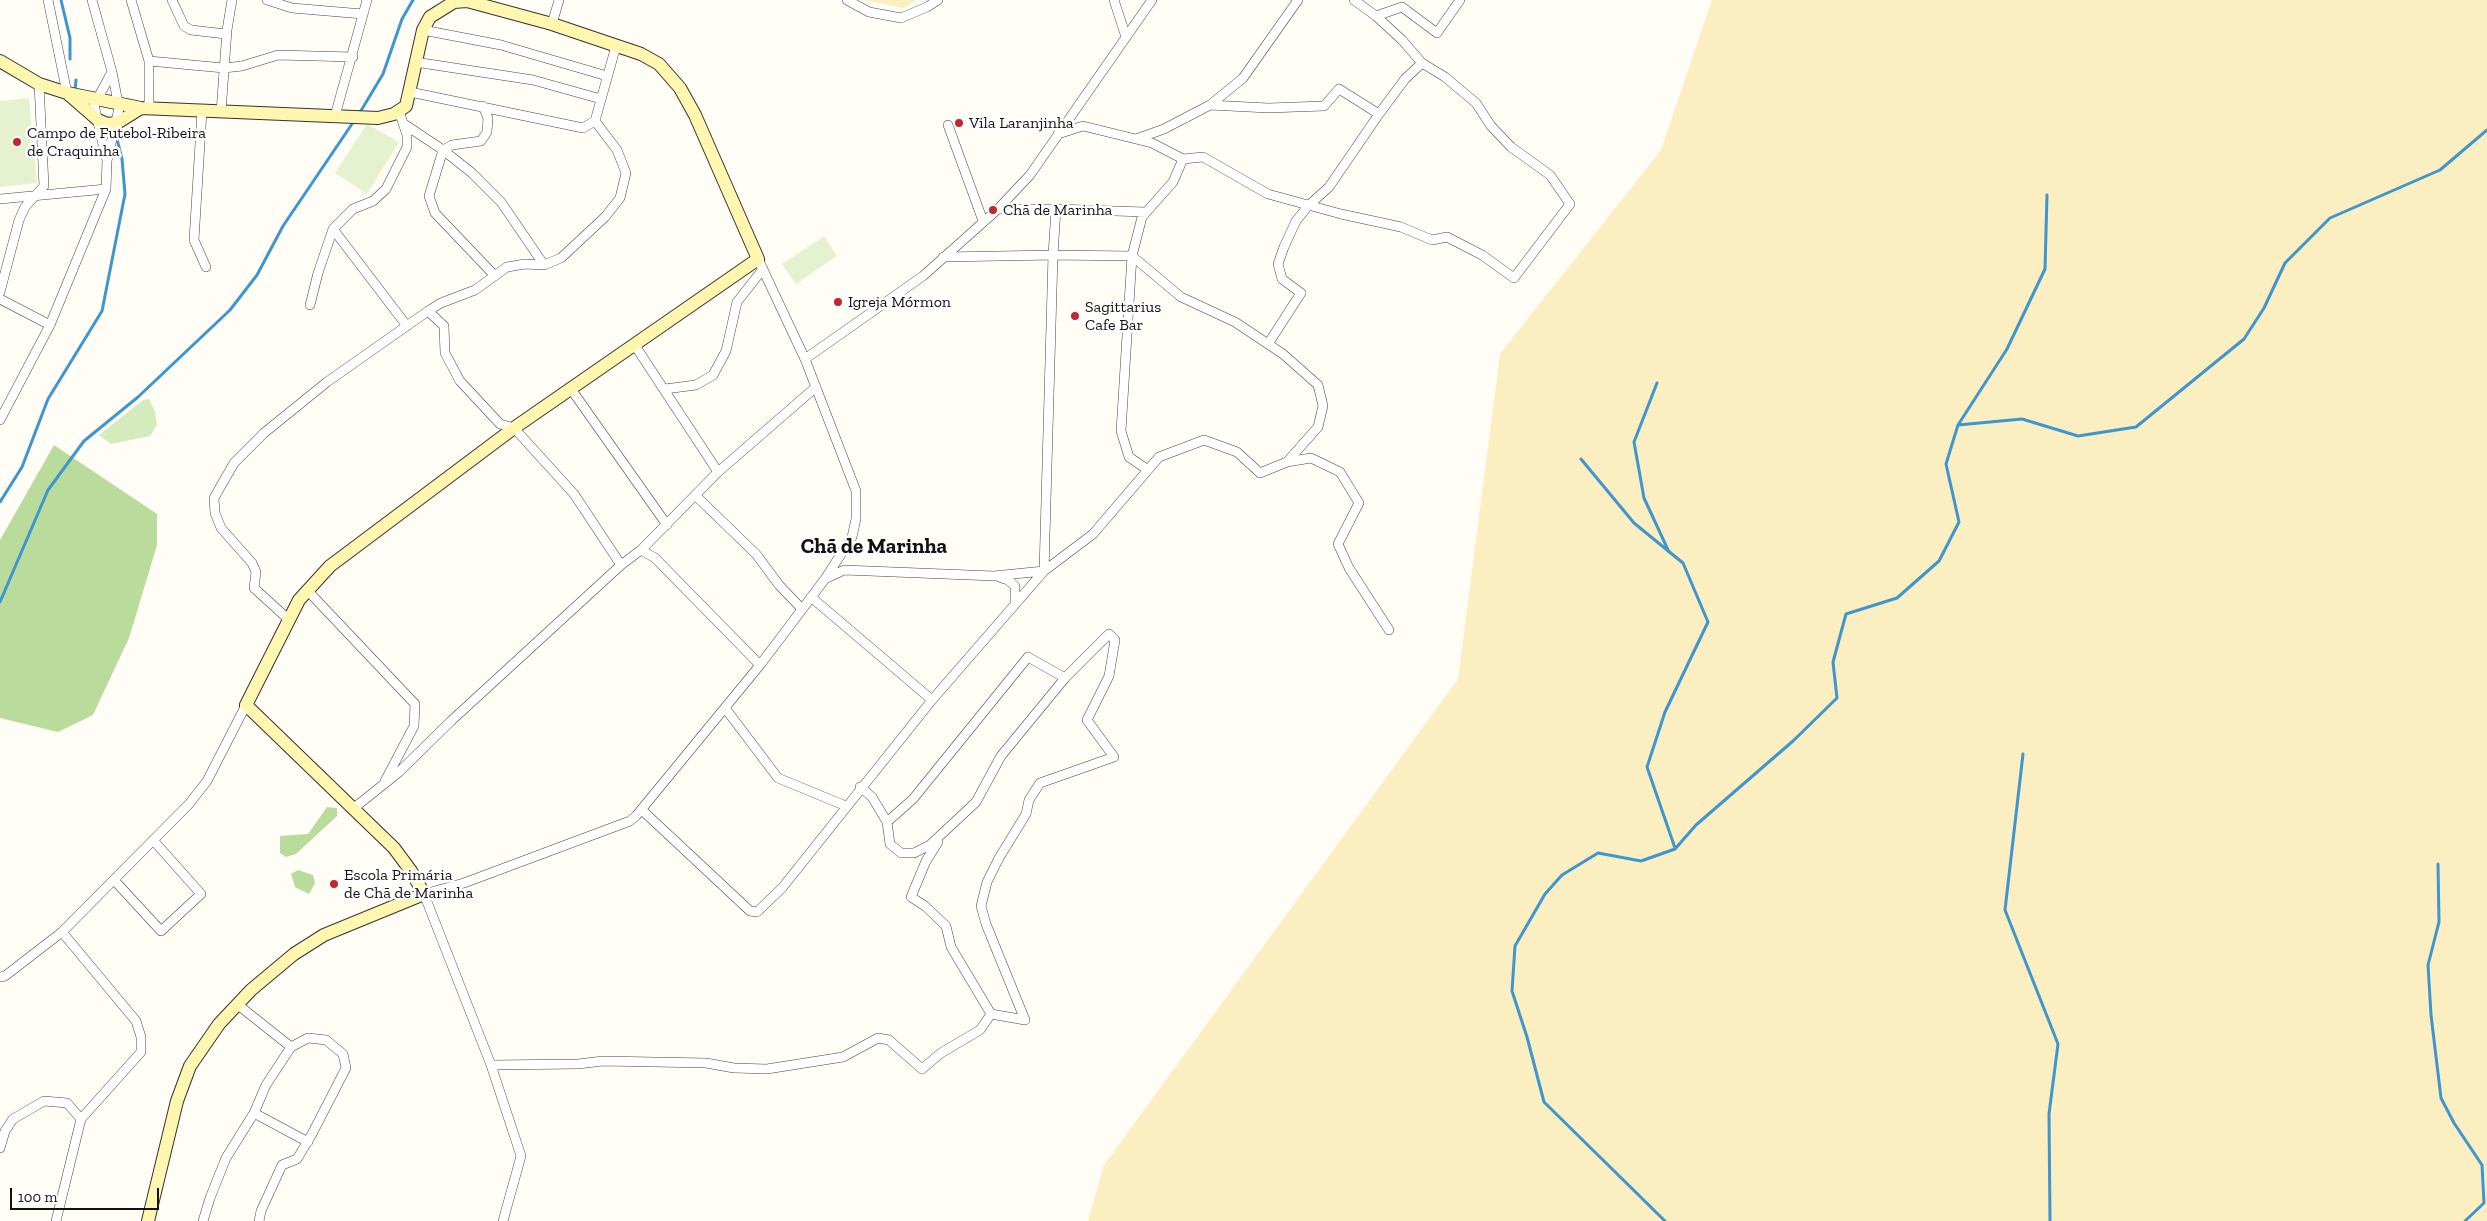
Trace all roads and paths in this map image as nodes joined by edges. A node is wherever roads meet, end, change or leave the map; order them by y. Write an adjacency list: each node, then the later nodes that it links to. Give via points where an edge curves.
1 (48, 0): 33 (street)
2 (92, 0): 29 (street)
3 (131, 0): 25 (street)
4 (172, 0): 20 (street, via 184,26 190,30)
5 (232, 0): 20 (street)
6 (271, 0): 16 (street, via 292,8)
7 (367, 0): 16 (street)
8 (559, 0): 18 (street)
9 (847, 0): 10 (street, via 869,12 901,18)
10 (938, 0)
11 (1114, 0): 21 (street)
12 (1152, 0): 21 (street)
13 (1298, 0): 37 (street, via 1243,78)
14 (1354, 0): 17 (street)
15 (1460, 0): 17 (street, via 1437,33 1402,7)
16 (363, 14): 23 (street)
17 (1376, 16): 27 (street)
18 (552, 24): 19 (street, via 467,1 443,7 430,17); 22 (street)
19 (423, 30): 26 (street); 30 (street, via 501,44)
20 (226, 34): 28 (street)
21 (1126, 37): 50 (street)
22 (616, 46): 30 (street); 67 (street, via 659,64 680,88)
23 (353, 57): 28 (street, via 278,55); 44 (street)
24 (0, 61): 31 (street)
25 (149, 61): 28 (street); 39 (street)
26 (415, 62): 32 (street); 35 (street, via 533,80)
27 (1422, 63): 43 (street, via 1405,78); 58 (street, via 1476,103 1491,126 1511,147 1550,175 1570,204 1514,278 1482,255 1447,237 1432,240 1401,227)
28 (224, 68): 42 (street)
29 (112, 72): 34 (street); 36 (street)
30 (607, 76): 35 (street)
31 (39, 84): 33 (street); 56 (street, via 45,173 44,186)
32 (410, 92): 38 (street); 41 (street, via 406,106)
33 (67, 93): 34 (street); 45 (street)
34 (96, 98): 36 (street); 45 (street, via 94,110)
35 (601, 99): 46 (street)
36 (119, 102): 39 (street); 47 (street)
37 (1210, 105): 43 (street, via 1324,106 1339,89); 51 (street, via 1164,129)
38 (483, 106): 46 (street, via 583,128); 52 (street, via 488,118 487,132 481,141 452,145)
39 (145, 108): 40 (street); 47 (street)
40 (202, 111): 42 (street); 69 (street, via 194,240)
41 (399, 111): 44 (street, via 378,118); 48 (street)
42 (220, 112): 44 (street)
43 (1379, 114): 58 (street, via 1329,187)
44 (338, 116)
45 (98, 120): 47 (street, via 107,124); 54 (street)
46 (595, 121): 68 (street, via 617,150 626,173 620,198 605,217 561,258)
47 (117, 123): 54 (street)
48 (404, 124): 52 (street); 63 (street, via 407,147 386,188 373,201 353,209)
49 (948, 125): 62 (street)
50 (1058, 134): 51 (street, via 1083,126); 59 (street, via 1030,175)
51 (1136, 139): 53 (street, via 1152,143)
52 (443, 150): 68 (street, via 501,202); 70 (street, via 429,196 435,213)
53 (1183, 159): 58 (street, via 1203,157 1268,194); 61 (street, via 1172,182)
54 (107, 161): 55 (street)
55 (106, 189): 56 (street); 75 (street)
56 (36, 197): 57 (street); 71 (street, via 25,207 19,220)
57 (0, 200)
58 (1308, 206): 78 (street, via 1296,221 1278,264 1282,279 1301,293)
59 (998, 209): 60 (street); 62 (street)
60 (1056, 209): 61 (street); 64 (street)
61 (1145, 212): 65 (street)
62 (983, 221): 66 (street)
63 (333, 229): 73 (street); 76 (street)
64 (1053, 255): 65 (street); 66 (street); 93 (street)
65 (1132, 256): 78 (street, via 1181,297 1235,322); 87 (street, via 1121,431 1129,457)
66 (943, 257): 79 (street, via 923,276)
67 (761, 264): 77 (street); 79 (street); 82 (street, via 737,302 726,352 713,375 696,385)
68 (544, 265): 70 (street, via 507,267)
69 (206, 267)
70 (495, 276): 74 (street, via 475,290)
71 (0, 292)
72 (0, 299): 75 (street)
73 (310, 305)
74 (428, 311): 76 (street); 85 (street, via 444,326 445,353 460,381 500,424)
75 (50, 325): 83 (street)
76 (407, 326): 100 (street, via 327,382 264,433 234,463 214,498 221,528 256,572 254,588)
77 (634, 344): 81 (street); 82 (street)
78 (1268, 344): 86 (street, via 1318,385 1323,406 1318,427)
79 (805, 359): 80 (street)
80 (816, 387): 88 (street); 95 (street, via 856,491 852,537)
81 (571, 388): 85 (street); 90 (street)
82 (665, 390): 88 (street)
83 (4, 406): 84 (street)
84 (0, 420)
85 (514, 428): 92 (street, via 574,494); 96 (street, via 338,560)
86 (1288, 462): 87 (street, via 1260,473 1237,452 1204,440 1159,456); 101 (street, via 1311,458 1340,472 1359,503 1338,544 1349,568)
87 (1148, 470): 93 (street, via 1093,534)
88 (718, 472): 89 (street)
89 (696, 496): 90 (street); 99 (street, via 756,554 779,586)
90 (667, 525): 91 (street)
91 (641, 550): 92 (street); 102 (street, via 655,558)
92 (621, 565): 107 (street)
93 (1044, 571): 94 (street); 98 (street)
94 (994, 576): 95 (street, via 844,570); 98 (street, via 1015,586)
95 (825, 579): 97 (street)
96 (307, 590): 100 (street); 107 (street, via 415,704 414,726)
97 (811, 597): 99 (street); 104 (street)
98 (1015, 604): 104 (street)
99 (802, 609): 102 (street)
100 (288, 619): 105 (street)
101 (1389, 630)
102 (760, 664): 106 (street)
103 (1065, 678): 112 (street, via 1028,657 913,799); 113 (street, via 1001,756 976,802 958,816); 120 (street, via 1110,634 1115,640 1109,676 1087,720 1114,757 1040,783 1029,800 1026,814 999,858 981,906 1025,1020)
104 (932, 700): 108 (street)
105 (246, 705): 110 (street); 114 (street, via 207,781)
106 (725, 708): 109 (street, via 778,778); 111 (street)
107 (382, 786): 110 (street)
108 (860, 788): 109 (street); 112 (street, via 872,797)
109 (846, 806): 111 (street, via 782,888 758,912 750,911)
110 (354, 808): 116 (street, via 394,848 412,871)
111 (643, 811): 116 (street, via 630,821 464,883)
112 (887, 822): 113 (street, via 890,844 902,853 914,853)
113 (943, 835): 120 (street, via 926,861 911,897 946,926 951,947)
114 (153, 840): 115 (street); 115 (street, via 201,894 162,931)
115 (114, 880): 117 (street)
116 (424, 894): 119 (street, via 324,936 294,954); 122 (street)
117 (62, 932): 118 (street); 124 (street, via 136,1020 141,1037 141,1052)
118 (0, 977)
119 (237, 1004): 121 (street); 128 (street, via 190,1066 169,1127)
120 (991, 1014): 122 (street, via 980,1030 941,1052 922,1069 889,1040 878,1038 843,1057 767,1069 706,1063 603,1061)
121 (292, 1048): 123 (street, via 266,1085); 125 (street, via 308,1038 326,1040 343,1054 346,1068)
122 (491, 1065): 131 (street, via 521,1156)
123 (254, 1113): 125 (street); 129 (street, via 226,1158)
124 (81, 1119): 126 (street, via 63,1101 44,1101 10,1123 4,1131); 127 (street)
125 (308, 1142): 130 (street, via 297,1159 282,1165)
126 (0, 1148)
127 (56, 1221)
128 (148, 1221)
129 (203, 1221)
130 (259, 1221)
131 (503, 1221)

